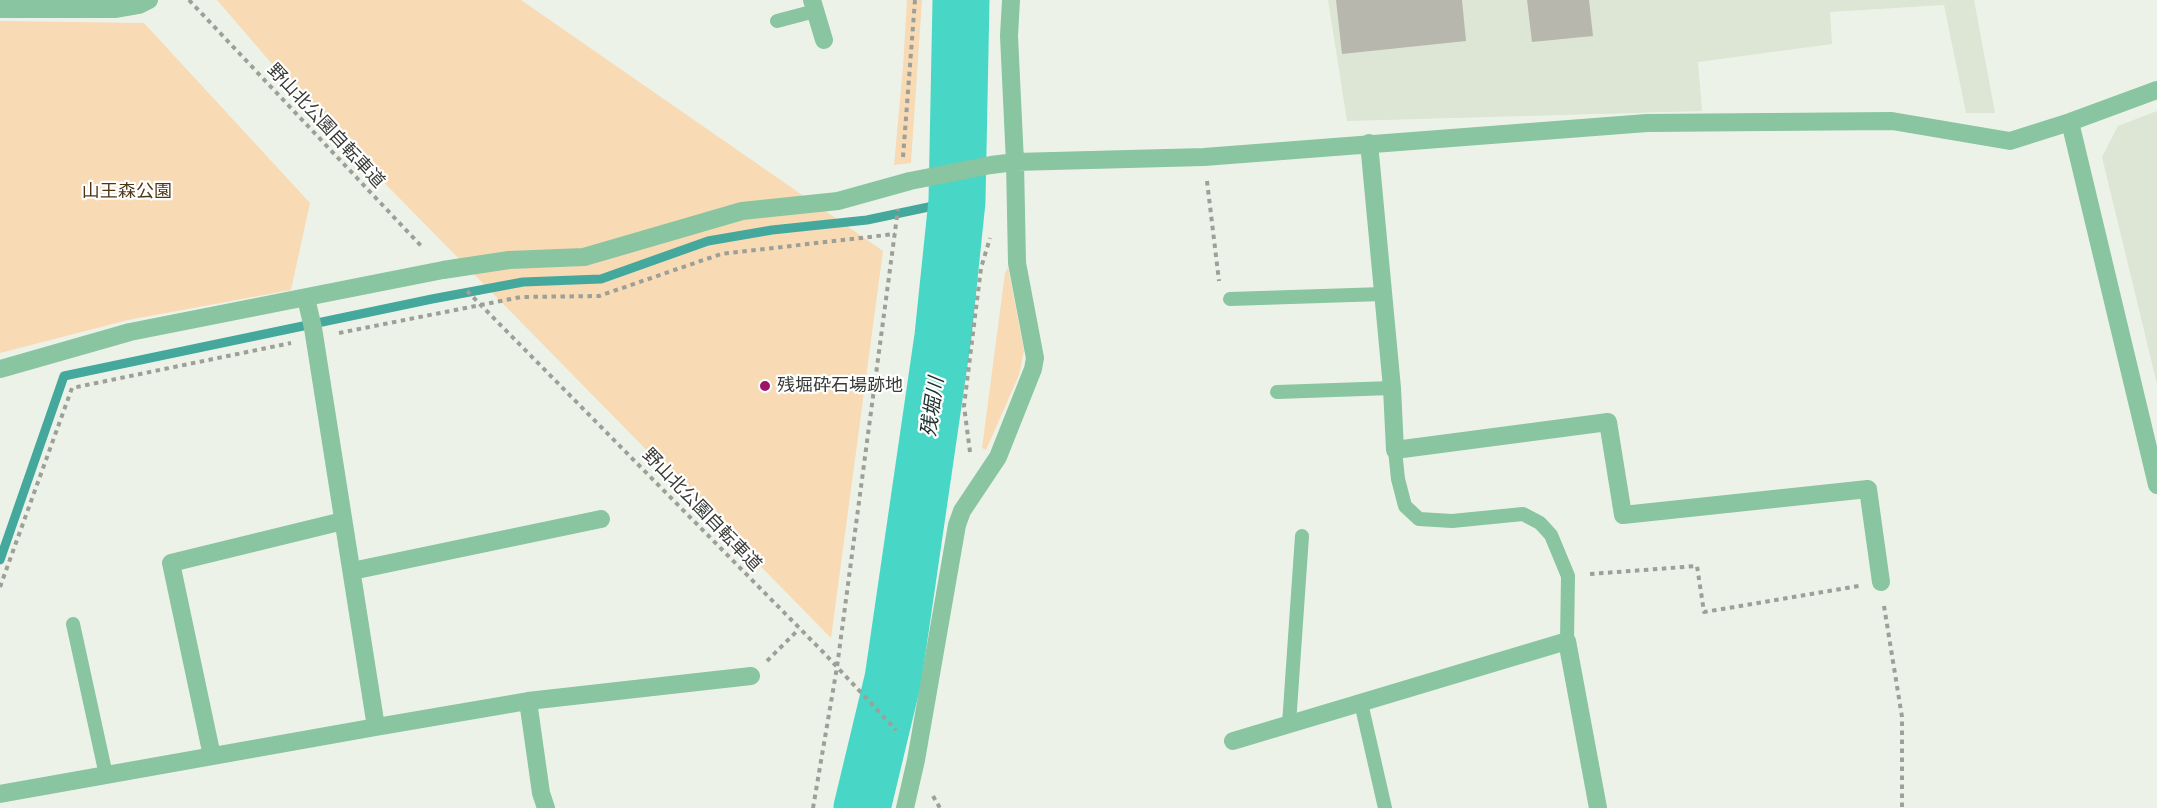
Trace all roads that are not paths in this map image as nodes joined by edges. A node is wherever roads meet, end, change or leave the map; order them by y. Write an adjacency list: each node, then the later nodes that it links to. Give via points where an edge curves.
1 (149, 0): 4 (street, via 116,9)
2 (1011, 0): 10 (street)
3 (814, 5): 5 (lane); 6 (street)
4 (0, 9)
5 (777, 21)
6 (824, 40)
7 (2157, 90): 8 (street)
8 (2070, 122): 9 (street, via 2010,141 1880,122 1647,123); 18 (street)
9 (1369, 143): 10 (street, via 1204,157); 11 (street)
10 (1015, 162): 12 (street, via 910,181 838,201 742,211 584,257 509,260); 36 (street, via 1017,263 1035,358 998,458 962,511 957,525)
11 (1383, 294): 13 (lane); 15 (street)
12 (306, 298): 14 (street, via 130,332); 20 (street)
13 (1230, 299)
14 (0, 369)
15 (1392, 388): 16 (lane); 17 (street)
16 (1277, 392)
17 (1395, 450): 23 (street, via 1608,422 1623,516 1868,489); 25 (lane, via 1405,506 1419,519 1452,521 1523,514 1551,535 1568,576)
18 (2157, 485)
19 (601, 519): 22 (street)
20 (343, 521): 22 (street); 32 (street, via 171,563)
21 (1302, 536): 29 (lane)
22 (352, 571): 30 (street)
23 (1881, 582)
24 (73, 624): 33 (lane)
25 (1567, 640): 28 (street); 38 (street)
26 (751, 676): 27 (street)
27 (528, 701): 30 (street); 35 (street)
28 (1361, 703): 29 (street); 37 (lane)
29 (1289, 724): 31 (street)
30 (376, 727): 32 (street)
31 (1233, 741)
32 (212, 756): 33 (street)
33 (106, 775): 34 (street)
34 (0, 794)
35 (546, 808)
36 (905, 808)
37 (1385, 808)
38 (1598, 808)

